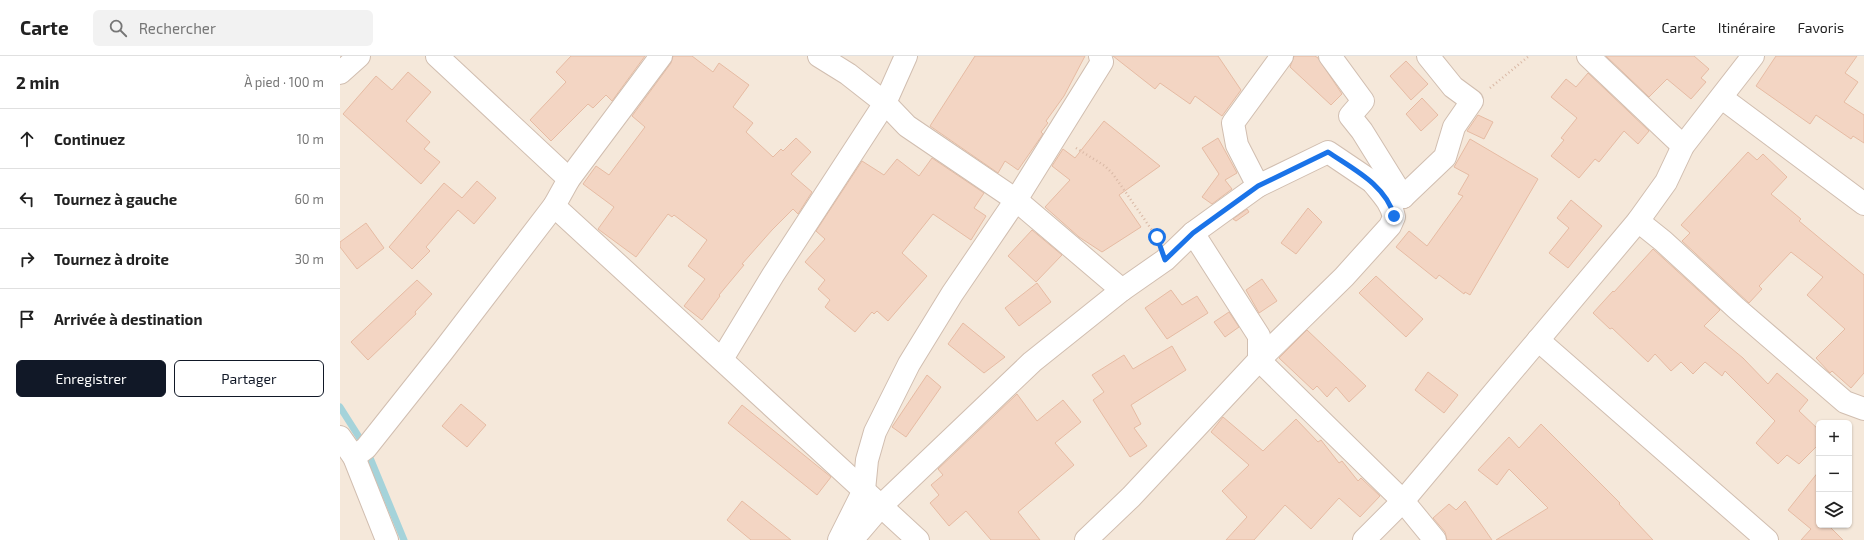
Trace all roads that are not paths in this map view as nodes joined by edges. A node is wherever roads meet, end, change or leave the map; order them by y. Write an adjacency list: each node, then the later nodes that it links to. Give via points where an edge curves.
1 (359, 56): 12 (street)
2 (437, 56): 16 (street)
3 (661, 56): 16 (street)
4 (819, 56): 14 (street, via 848,74)
5 (906, 56): 14 (street)
6 (1100, 56): 20 (street, via 1102,62)
7 (1282, 56): 18 (street, via 1233,123 1237,145)
8 (1330, 56): 19 (street, via 1362,101 1350,116)
9 (1428, 56): 19 (street, via 1453,87 1472,101 1454,127 1445,157)
10 (1588, 56): 15 (street)
11 (1741, 60): 13 (street)
12 (340, 73)
13 (1722, 98): 15 (street); 21 (street)
14 (885, 103): 20 (street, via 907,126); 27 (street, via 773,275)
15 (1684, 146): 23 (street, via 1666,182)
16 (569, 179): 22 (street)
17 (1371, 181): 18 (street, via 1328,152); 19 (street); 28 (street, via 1392,209 1394,216 1390,226 1344,277)
18 (1258, 186): 24 (street)
19 (1403, 197)
20 (1016, 200): 25 (street); 32 (street, via 952,294 909,364 875,432 867,460)
21 (1864, 204)
22 (554, 206): 27 (street); 31 (street, via 366,448)
23 (1638, 221): 26 (street); 29 (street, via 1845,402)
24 (1193, 233): 25 (street, via 1165,260); 28 (street, via 1259,336)
25 (1122, 290): 34 (street, via 1032,362)
26 (1538, 340): 33 (street); 42 (street)
27 (722, 359): 32 (street)
28 (1259, 360): 33 (street); 39 (street, via 1131,497)
29 (1864, 409)
30 (340, 437): 31 (street)
31 (354, 457): 35 (street)
32 (864, 490): 34 (street); 36 (street)
33 (1403, 501): 40 (street); 41 (street)
34 (881, 506): 37 (street); 38 (street)
35 (387, 540)
36 (839, 540)
37 (852, 540)
38 (918, 540)
39 (1086, 540)
40 (1364, 540)
41 (1435, 540)
42 (1767, 540)

